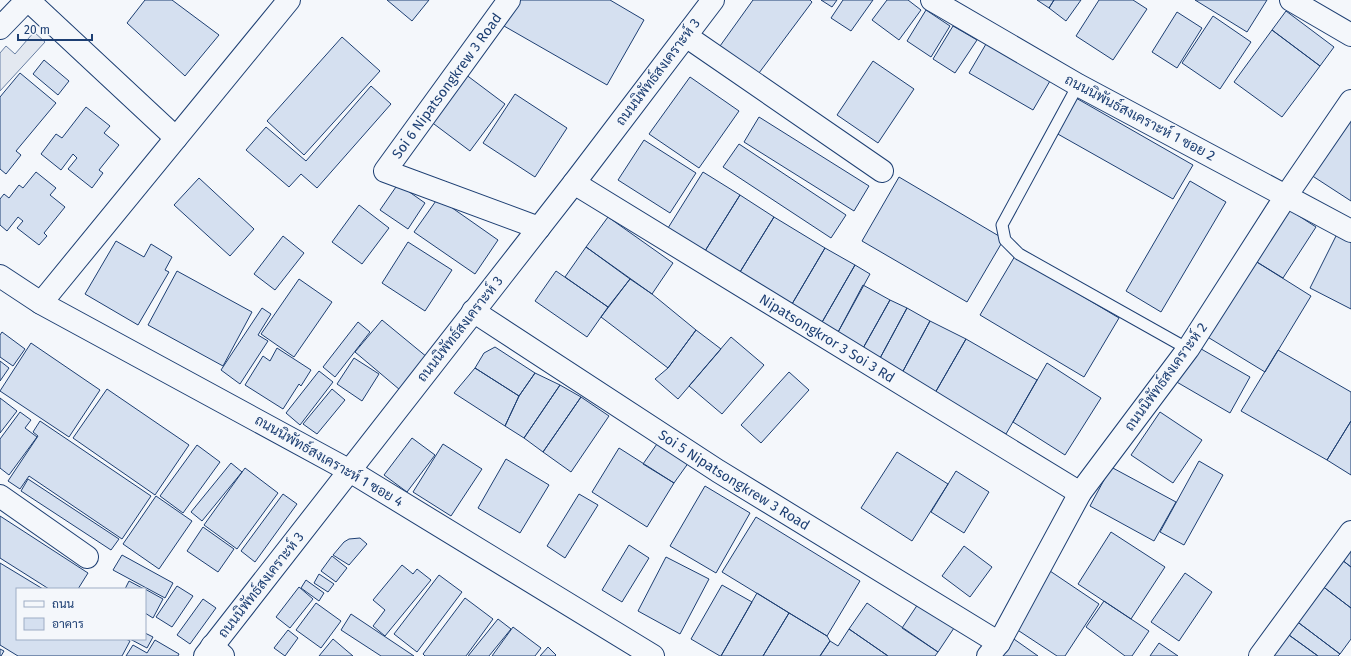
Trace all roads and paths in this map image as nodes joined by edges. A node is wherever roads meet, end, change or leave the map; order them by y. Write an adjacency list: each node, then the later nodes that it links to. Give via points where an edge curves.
1 (28, 0): 7 (street); 12 (street)
2 (289, 0): 12 (street)
3 (509, 0): 16 (street, Soi 6 Nipatsongkrew 3 Road, via 385,171)
4 (713, 0): 9 (street, ถนนนิพัทธ์สงเคราะห์ 3)
5 (932, 0): 10 (street, ถนนนิพันธ์สงเคราะห์ 1 ซอย 2)
6 (1291, 0): 8 (street)
7 (0, 28)
8 (1351, 35)
9 (686, 36): 13 (street); 14 (street, ถนนนิพัทธ์สงเคราะห์ 3)
10 (1078, 85): 15 (street, ถนนนิพันธ์สงเคราะห์ 1 ซอย 2); 21 (lane, via 1002,225 1005,240 1019,254)
11 (1351, 101): 15 (street, ถนนนิพัทธ์สงเคราะห์ 2)
12 (176, 138): 19 (street)
13 (882, 171)
14 (574, 183): 16 (street, ถนนนิพัทธ์สงเคราะห์ 3); 23 (street, Nipatsongkror 3 Soi 3 Rd)
15 (1286, 196): 17 (street, ถนนนิพันธ์สงเคราะห์ 1 ซอย 2); 21 (street, ถนนนิพัทธ์สงเคราะห์ 2)
16 (539, 228): 20 (street, ถนนนิพัทธ์สงเคราะห์ 3)
17 (1351, 231)
18 (0, 276): 19 (street, ถนนนิพัทธ์สงเคราะห์ 1 ซอย 4)
19 (41, 303): 22 (street, ถนนนิพัทธ์สงเคราะห์ 1 ซอย 4)
20 (473, 311): 22 (street, ถนนนิพัทธ์สงเคราะห์ 3); 27 (street, Soi 5 Nipatsongkrew 3 Road)
21 (1188, 349): 23 (street, ถนนนิพัทธ์สงเคราะห์ 2)
22 (350, 471): 28 (street, ถนนนิพัทธ์สงเคราะห์ 3); 29 (street, ถนนนิพัทธ์สงเคราะห์ 1 ซอย 4)
23 (1080, 494): 27 (street, ถนนนิพัทธ์สงเคราะห์ 2)
24 (0, 496): 26 (street)
25 (1351, 532): 30 (street)
26 (87, 557)
27 (994, 650)
28 (213, 653)
29 (653, 656)
30 (1260, 656)

